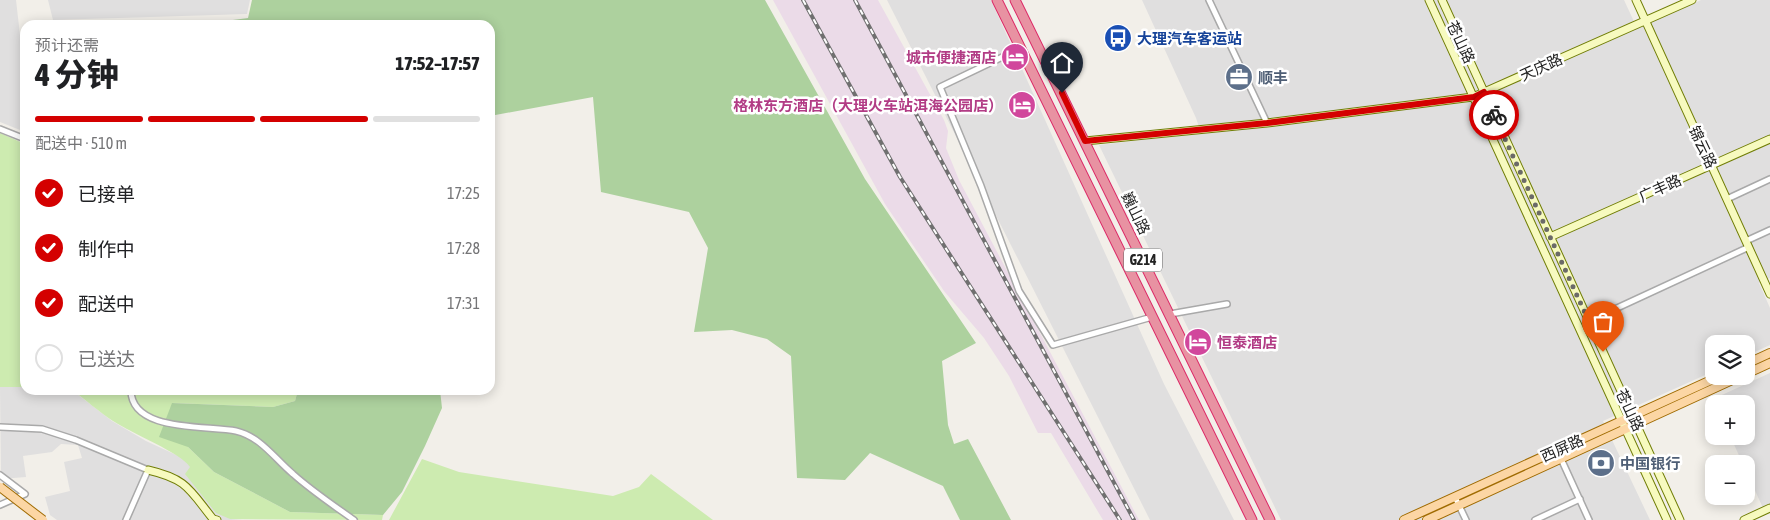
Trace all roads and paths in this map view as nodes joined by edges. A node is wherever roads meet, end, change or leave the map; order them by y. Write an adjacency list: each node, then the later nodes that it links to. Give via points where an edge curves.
1 (998, 0): 9 (highway, 巍山路 / G214)
2 (1015, 0): 16 (highway, 巍山路 / G214)
3 (1209, 0): 12 (street)
4 (1429, 0): 11 (street, 苍山路)
5 (1442, 0): 10 (street, 苍山路)
6 (1636, 0): 8 (street, 锦云路)
7 (1692, 0): 8 (street, 天庆路)
8 (1645, 21): 10 (street, 天庆路); 17 (street, 锦云路)
9 (1021, 48): 27 (highway, 巍山路 / G214); 27 (street, via 940,87 1019,291 1053,345)
10 (1484, 92): 11 (street, 天庆路); 21 (street, 苍山路)
11 (1474, 97): 12 (street, 天庆路); 37 (street, 苍山路)
12 (1267, 123): 16 (street, 天庆路)
13 (0, 128): 14 (street)
14 (20, 137)
15 (1770, 139): 17 (street, 广丰路)
16 (1085, 141): 26 (highway, 巍山路 / G214)
17 (1711, 165): 19 (street, 锦云路); 21 (street, 广丰路)
18 (1770, 179): 19 (street)
19 (1727, 200): 22 (street, 锦云路)
20 (1770, 230): 22 (street)
21 (1550, 237): 28 (street, 苍山路)
22 (1747, 244): 23 (street, 锦云路); 28 (street)
23 (1767, 278): 24 (street, 锦云路)
24 (1770, 294)
25 (1227, 304): 26 (street)
26 (1170, 314): 27 (highway); 56 (highway, 巍山路 / G214)
27 (1152, 317): 55 (highway, 巍山路 / G214)
28 (1589, 321): 36 (street, 苍山路)
29 (1770, 353): 30 (main road)
30 (1755, 360)
31 (1770, 363): 32 (main road)
32 (1755, 370)
33 (1705, 383): 36 (main road, 西屏路)
34 (1721, 385): 38 (main road, 西屏路)
35 (131, 395): 54 (street, via 144,415 169,424 236,431 257,439 292,474)
36 (1632, 416): 37 (main road, 西屏路); 38 (street, 苍山路)
37 (1621, 421): 40 (street, 苍山路); 41 (main road, 西屏路)
38 (1636, 424): 40 (main road, 西屏路); 63 (street, 苍山路)
39 (0, 427): 43 (street, via 42,429)
40 (1625, 429): 42 (main road, 西屏路); 62 (street, 苍山路)
41 (1557, 450): 42 (street); 46 (main road, 西屏路)
42 (1561, 459): 47 (street); 49 (main road, 西屏路)
43 (148, 470): 52 (street); 53 (street, via 171,475 185,483)
44 (0, 475): 48 (street, via 25,494)
45 (0, 487): 51 (main road, bridge)
46 (1455, 497): 49 (street); 57 (main road, 西屏路)
47 (1580, 499): 60 (street); 61 (street)
48 (0, 505)
49 (1459, 506): 58 (main road, 西屏路); 59 (street)
50 (1770, 508): 64 (street)
51 (43, 520)
52 (126, 520)
53 (214, 520)
54 (354, 520)
55 (1252, 520)
56 (1270, 520)
57 (1404, 520)
58 (1427, 520)
59 (1466, 520)
60 (1535, 520)
61 (1589, 520)
62 (1667, 520)
63 (1680, 520)
64 (1744, 520)

